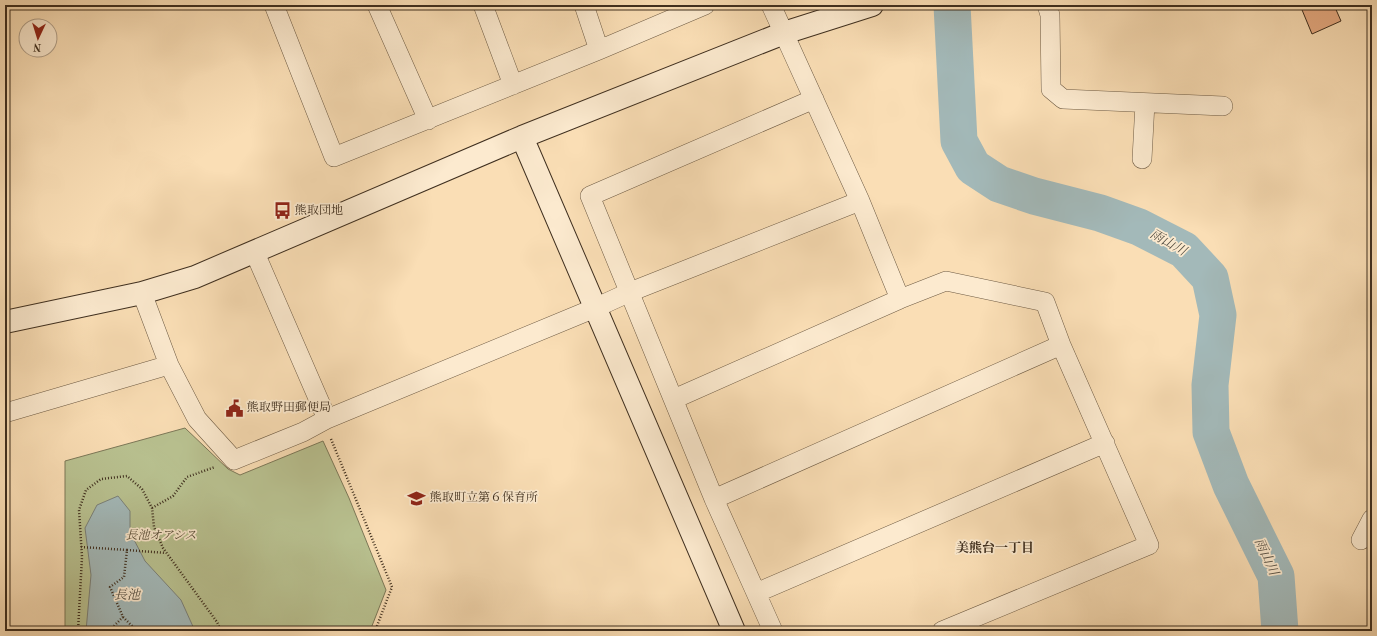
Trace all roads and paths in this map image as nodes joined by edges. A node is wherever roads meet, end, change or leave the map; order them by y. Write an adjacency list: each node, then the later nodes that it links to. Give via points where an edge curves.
1 (274, 5): 15 (street, via 334,157)
2 (377, 5): 15 (street)
3 (483, 5): 11 (street)
4 (584, 5): 10 (street)
5 (705, 5): 10 (street)
6 (771, 5): 9 (street)
7 (872, 5): 9 (street)
8 (1047, 5): 13 (street, via 1050,15 1051,90 1063,98)
9 (784, 33): 12 (street); 16 (street)
10 (599, 50): 11 (street)
11 (513, 85): 15 (street)
12 (814, 99): 18 (street); 20 (street, via 590,196)
13 (1145, 103): 14 (street); 17 (street)
14 (1223, 106)
15 (428, 120)
16 (522, 137): 19 (street); 23 (street)
17 (1142, 160)
18 (860, 201): 20 (street); 22 (street)
19 (255, 253): 21 (street, via 195,277); 29 (street)
20 (630, 292): 23 (street); 27 (street)
21 (142, 293): 24 (street); 26 (street)
22 (900, 298): 25 (street, via 946,281 1045,302); 27 (street)
23 (596, 308): 29 (street); 46 (street)
24 (5, 322)
25 (1061, 345): 30 (street); 32 (street)
26 (169, 365): 28 (street); 31 (street, via 197,419)
27 (674, 399): 32 (street)
28 (5, 413)
29 (328, 419): 31 (street); 45 (path, via 330,438 392,587)
30 (1105, 443): 39 (street); 48 (street, via 1149,545)
31 (234, 460): 33 (path, via 187,477 173,496)
32 (714, 499): 39 (street)
33 (152, 508): 36 (path, via 142,489 127,476 101,479 86,490 79,510); 38 (path, via 154,527)
34 (1372, 519): 35 (street)
35 (1361, 540)
36 (81, 547): 37 (path); 41 (path)
37 (127, 550): 38 (path); 40 (path, via 124,578 110,587)
38 (166, 553): 44 (path)
39 (756, 593): 47 (street)
40 (123, 617): 42 (path); 43 (path)
41 (78, 631)
42 (109, 631)
43 (137, 631)
44 (221, 631)
45 (375, 631)
46 (734, 631)
47 (773, 631)
48 (942, 631)

